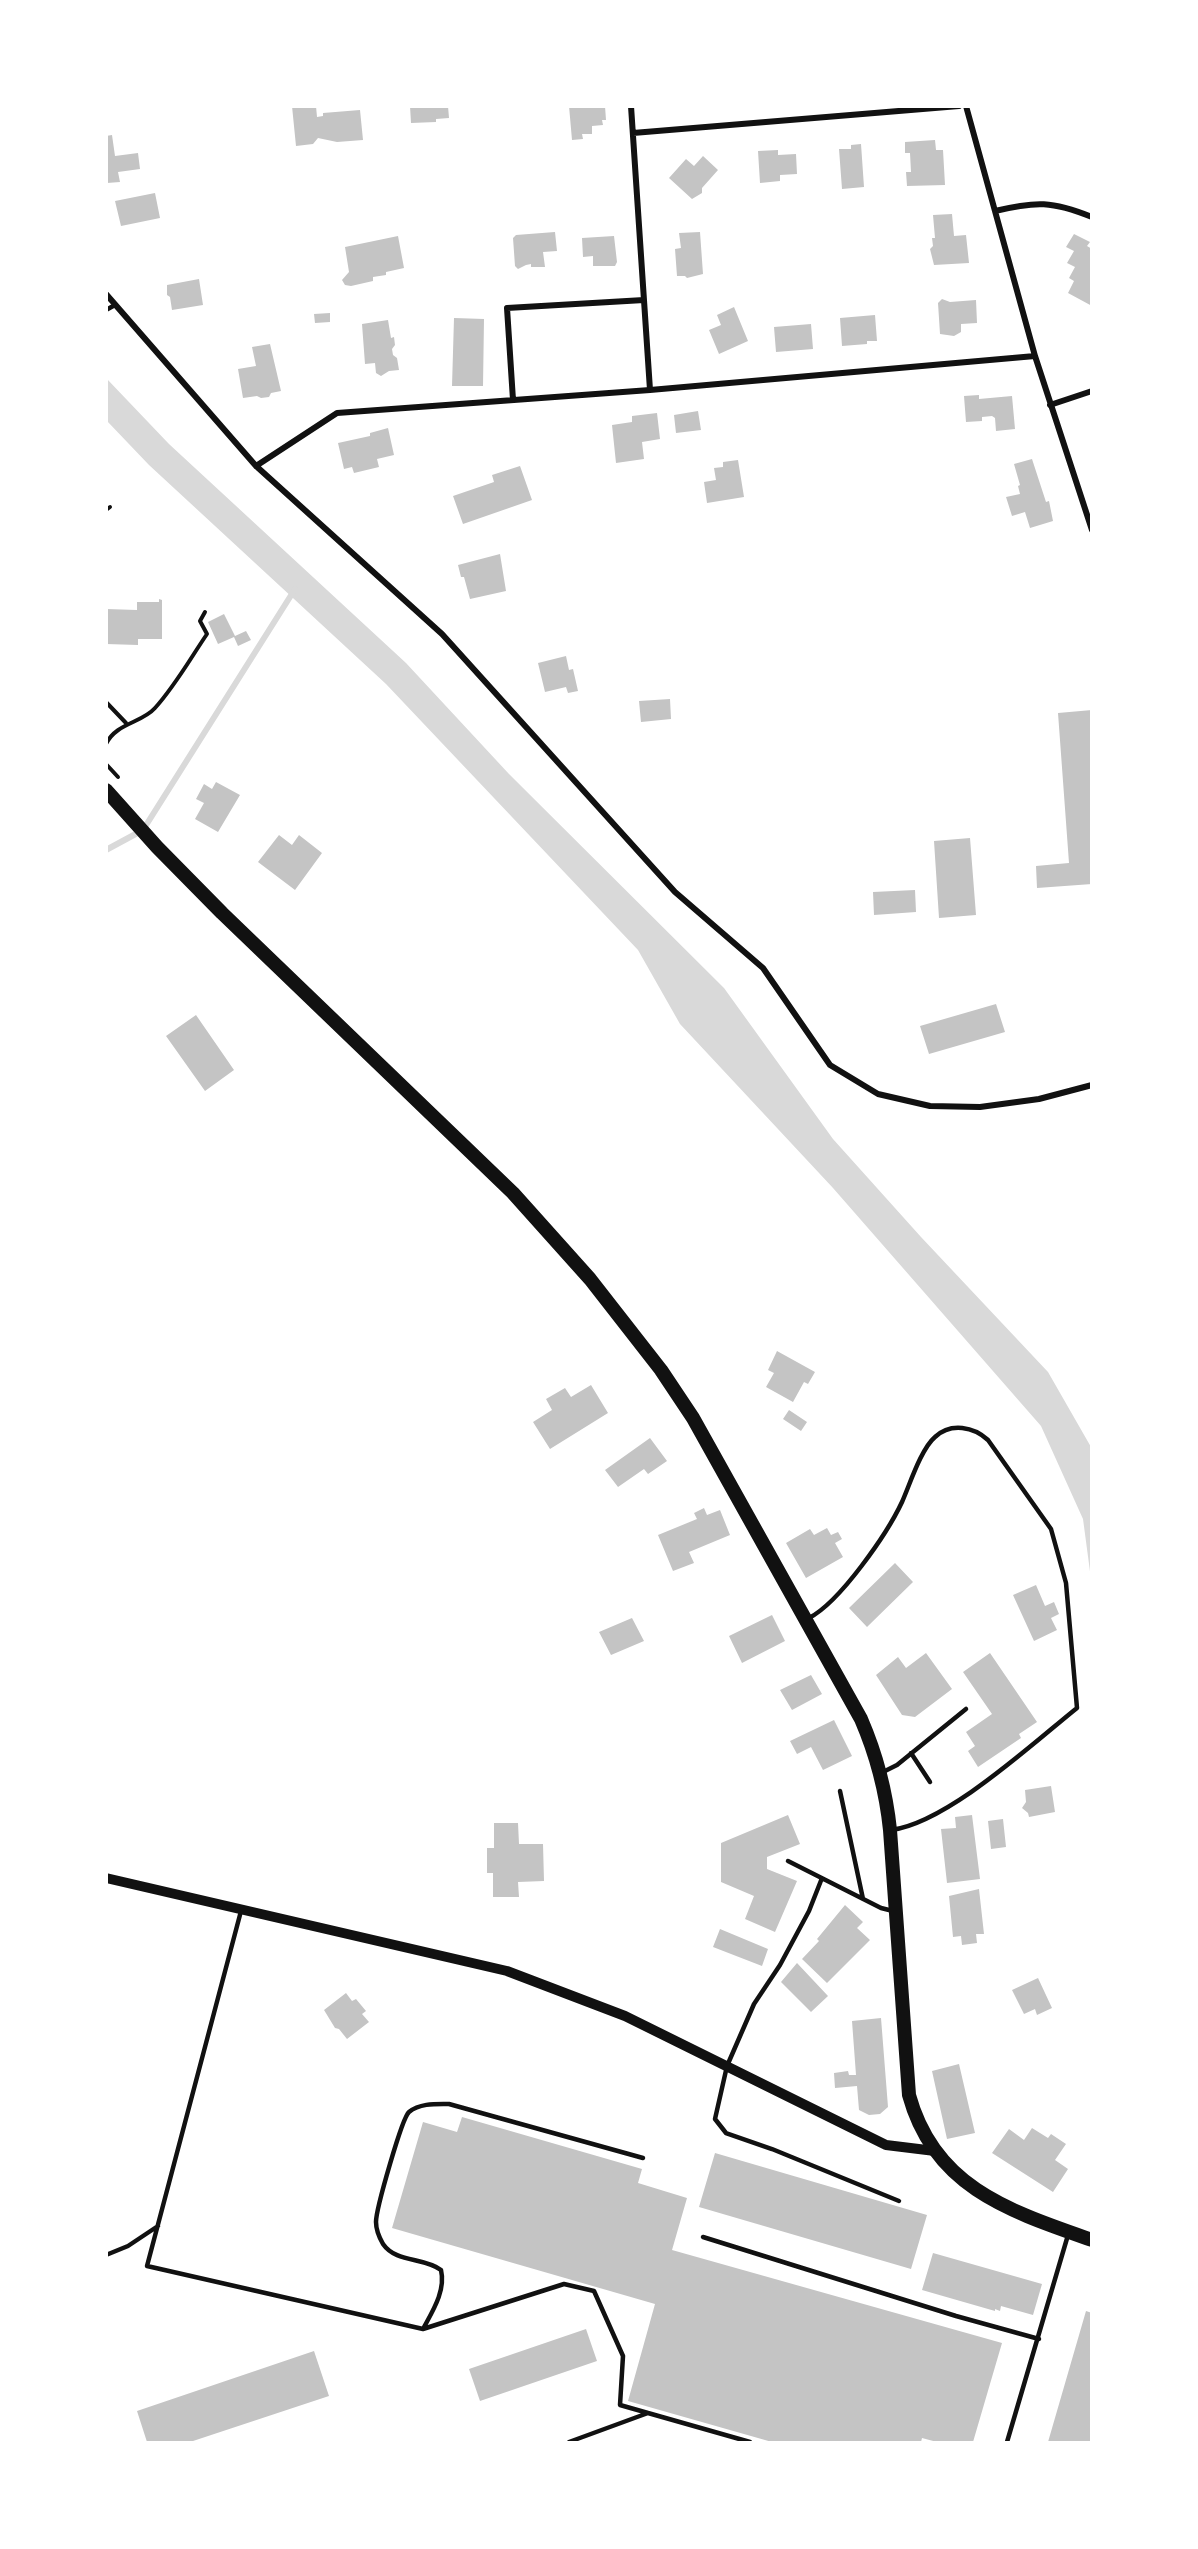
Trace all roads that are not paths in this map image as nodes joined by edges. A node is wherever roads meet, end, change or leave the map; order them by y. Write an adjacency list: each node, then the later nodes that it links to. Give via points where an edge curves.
1 (632, 106): 4 (street)
2 (959, 106): 4 (street)
3 (966, 106): 5 (street)
4 (633, 133): 8 (street)
5 (995, 211): 6 (street, via 1029,202 1067,207); 11 (street)
6 (1092, 217)
7 (106, 294): 9 (street)
8 (644, 300): 12 (street); 14 (street, via 507,308)
9 (115, 305): 10 (lane); 16 (street)
10 (106, 310)
11 (1035, 356): 12 (street); 15 (street)
12 (650, 390): 14 (street)
13 (1092, 391): 15 (street)
14 (513, 400): 16 (street, via 338,413)
15 (1050, 405): 17 (street)
16 (256, 466): 19 (street, via 442,634 675,892 763,968 830,1065 878,1094 930,1106 980,1107 1039,1099)
17 (1092, 530)
18 (106, 790): 20 (main road, via 157,848 513,1193 590,1279 693,1418)
19 (1092, 1085)
20 (806, 1620): 23 (main road, via 861,1719); 26 (lane, via 822,1611 858,1570 899,1508 929,1444 935,1436 954,1427 974,1430 988,1440 1051,1530 1066,1583 1077,1708 954,1803 908,1828)
21 (966, 1709): 22 (lane)
22 (911, 1754): 23 (lane); 24 (lane)
23 (881, 1773): 26 (main road)
24 (930, 1782)
25 (840, 1791): 30 (lane)
26 (890, 1830): 32 (main road)
27 (788, 1861): 29 (lane)
28 (106, 1878): 31 (street)
29 (822, 1878): 30 (lane); 33 (lane, via 780,1965 754,2004)
30 (863, 1899): 32 (lane)
31 (242, 1908): 33 (street, via 507,1971 625,2016); 37 (lane)
32 (896, 1911): 34 (main road, via 909,2094 915,2115)
33 (727, 2066): 34 (street, via 885,2145); 36 (lane, via 715,2119 726,2133)
34 (935, 2151): 38 (main road, via 962,2181 996,2201)
35 (643, 2158): 42 (lane, via 449,2104 428,2104 409,2112 401,2125 379,2204 376,2231 385,2246 406,2260 441,2270 440,2295)
36 (899, 2201)
37 (158, 2226): 41 (lane); 42 (lane, via 147,2265)
38 (1069, 2232): 40 (main road); 43 (lane)
39 (703, 2237): 43 (lane)
40 (1092, 2240)
41 (106, 2255)
42 (423, 2329): 44 (lane, via 564,2284 594,2292 623,2356 620,2406)
43 (1038, 2339): 47 (lane)
44 (648, 2413): 45 (lane); 46 (lane)
45 (569, 2442)
46 (750, 2442)
47 (1007, 2442)

